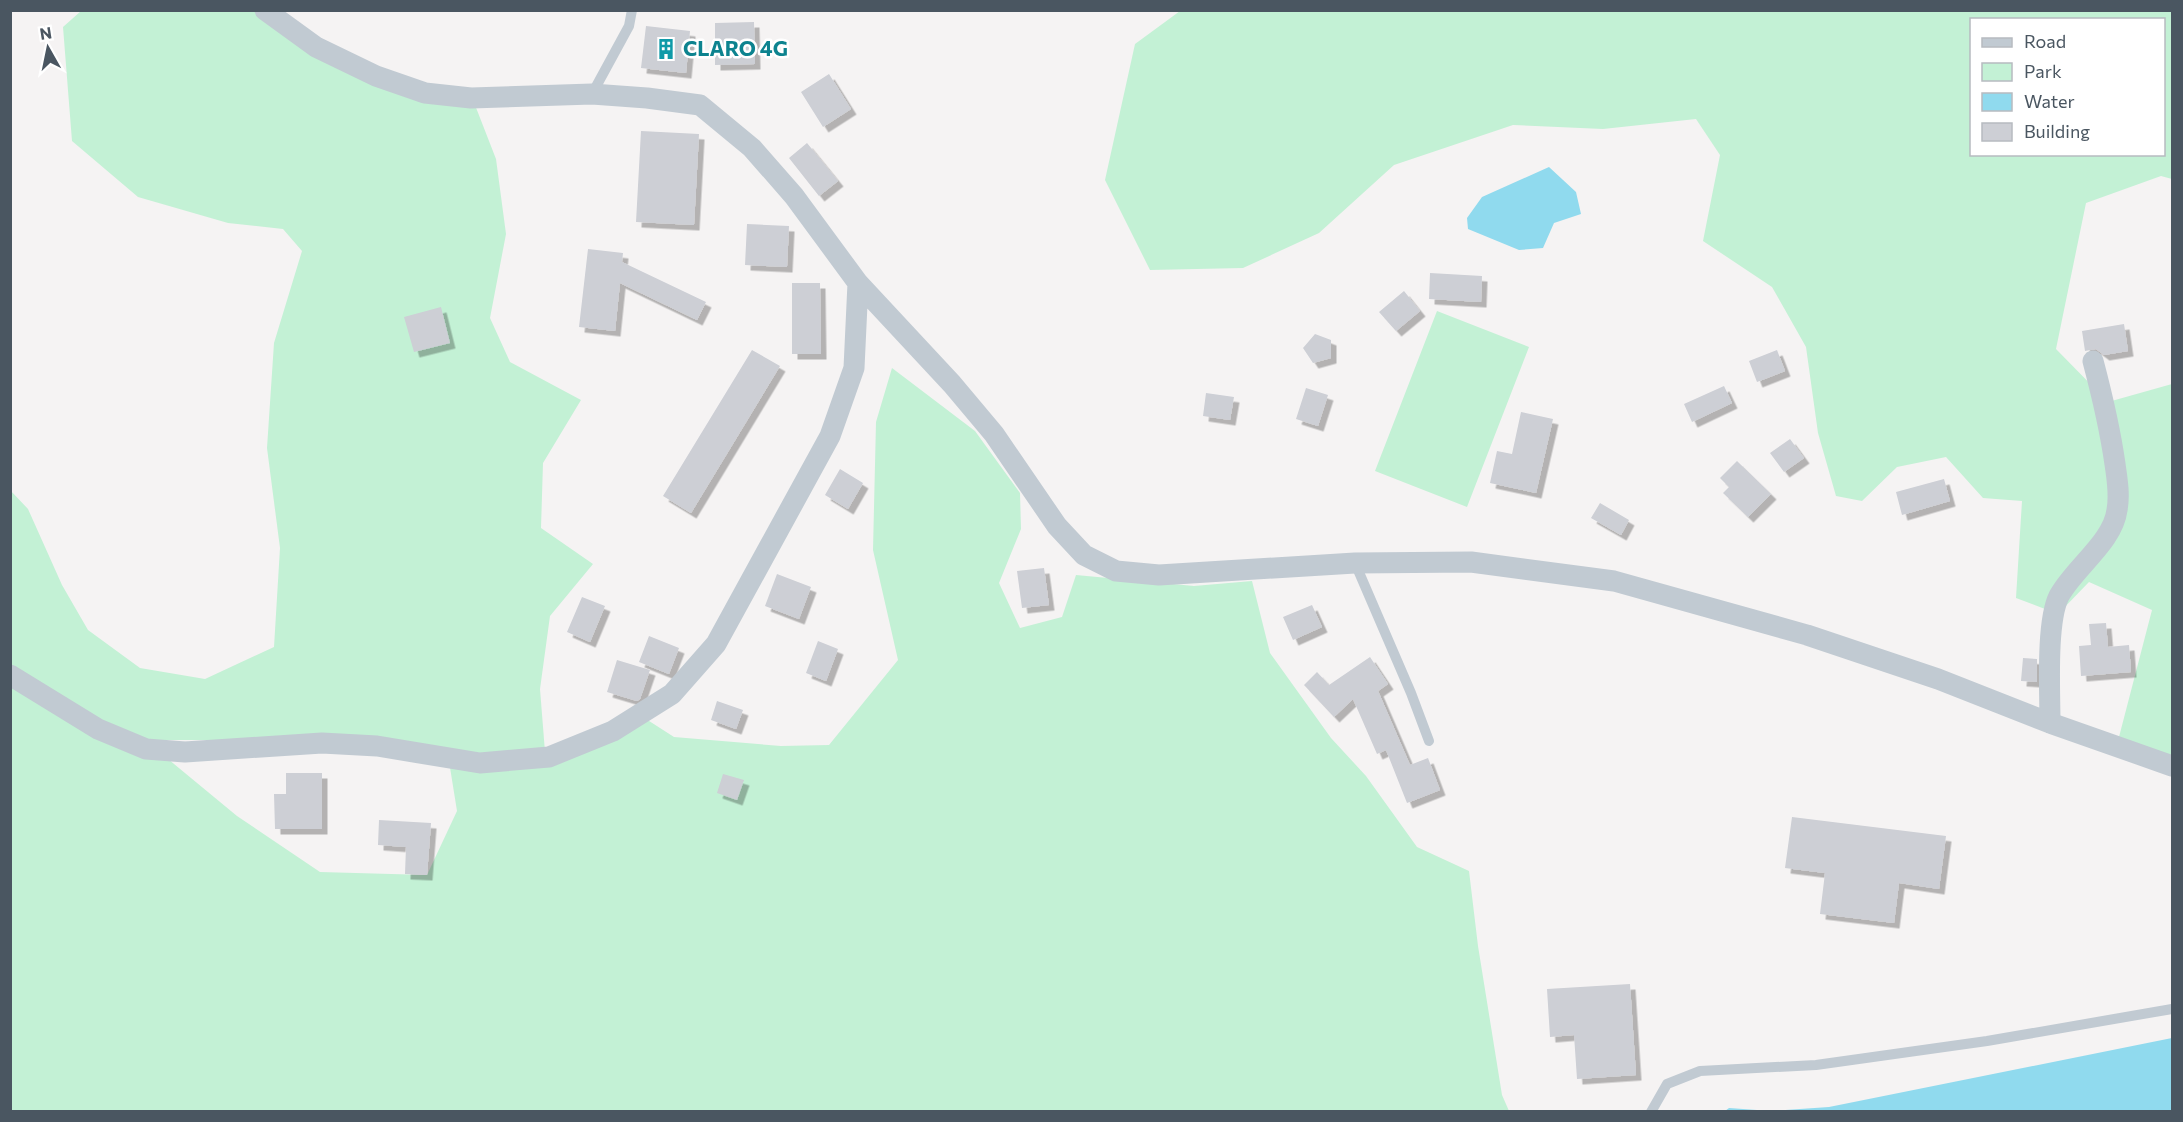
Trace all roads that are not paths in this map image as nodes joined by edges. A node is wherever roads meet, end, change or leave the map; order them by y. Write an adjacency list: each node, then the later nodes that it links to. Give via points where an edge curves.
1 (265, 10): 3 (street, via 316,47 376,76 424,93 471,98)
2 (633, 10): 3 (lane, via 629,26)
3 (592, 94): 4 (street, via 700,105 752,148 794,196)
4 (858, 283): 6 (street, via 987,426 1057,526 1084,555 1116,571 1159,575); 7 (street, via 854,368 830,436 716,644 672,694 613,731 549,757 480,763 377,746 322,743 185,752 146,749 98,729)
5 (2093, 361): 8 (street, via 2111,438 2117,511 2112,527 2054,607)
6 (1355, 562): 8 (street, via 1471,562 1614,581 1807,634); 9 (lane)
7 (10, 675)
8 (2050, 723): 10 (street)
9 (1429, 741)
10 (2172, 766)
11 (2172, 1009): 12 (lane, via 1816,1065 1700,1071 1668,1084)
12 (1651, 1112)

